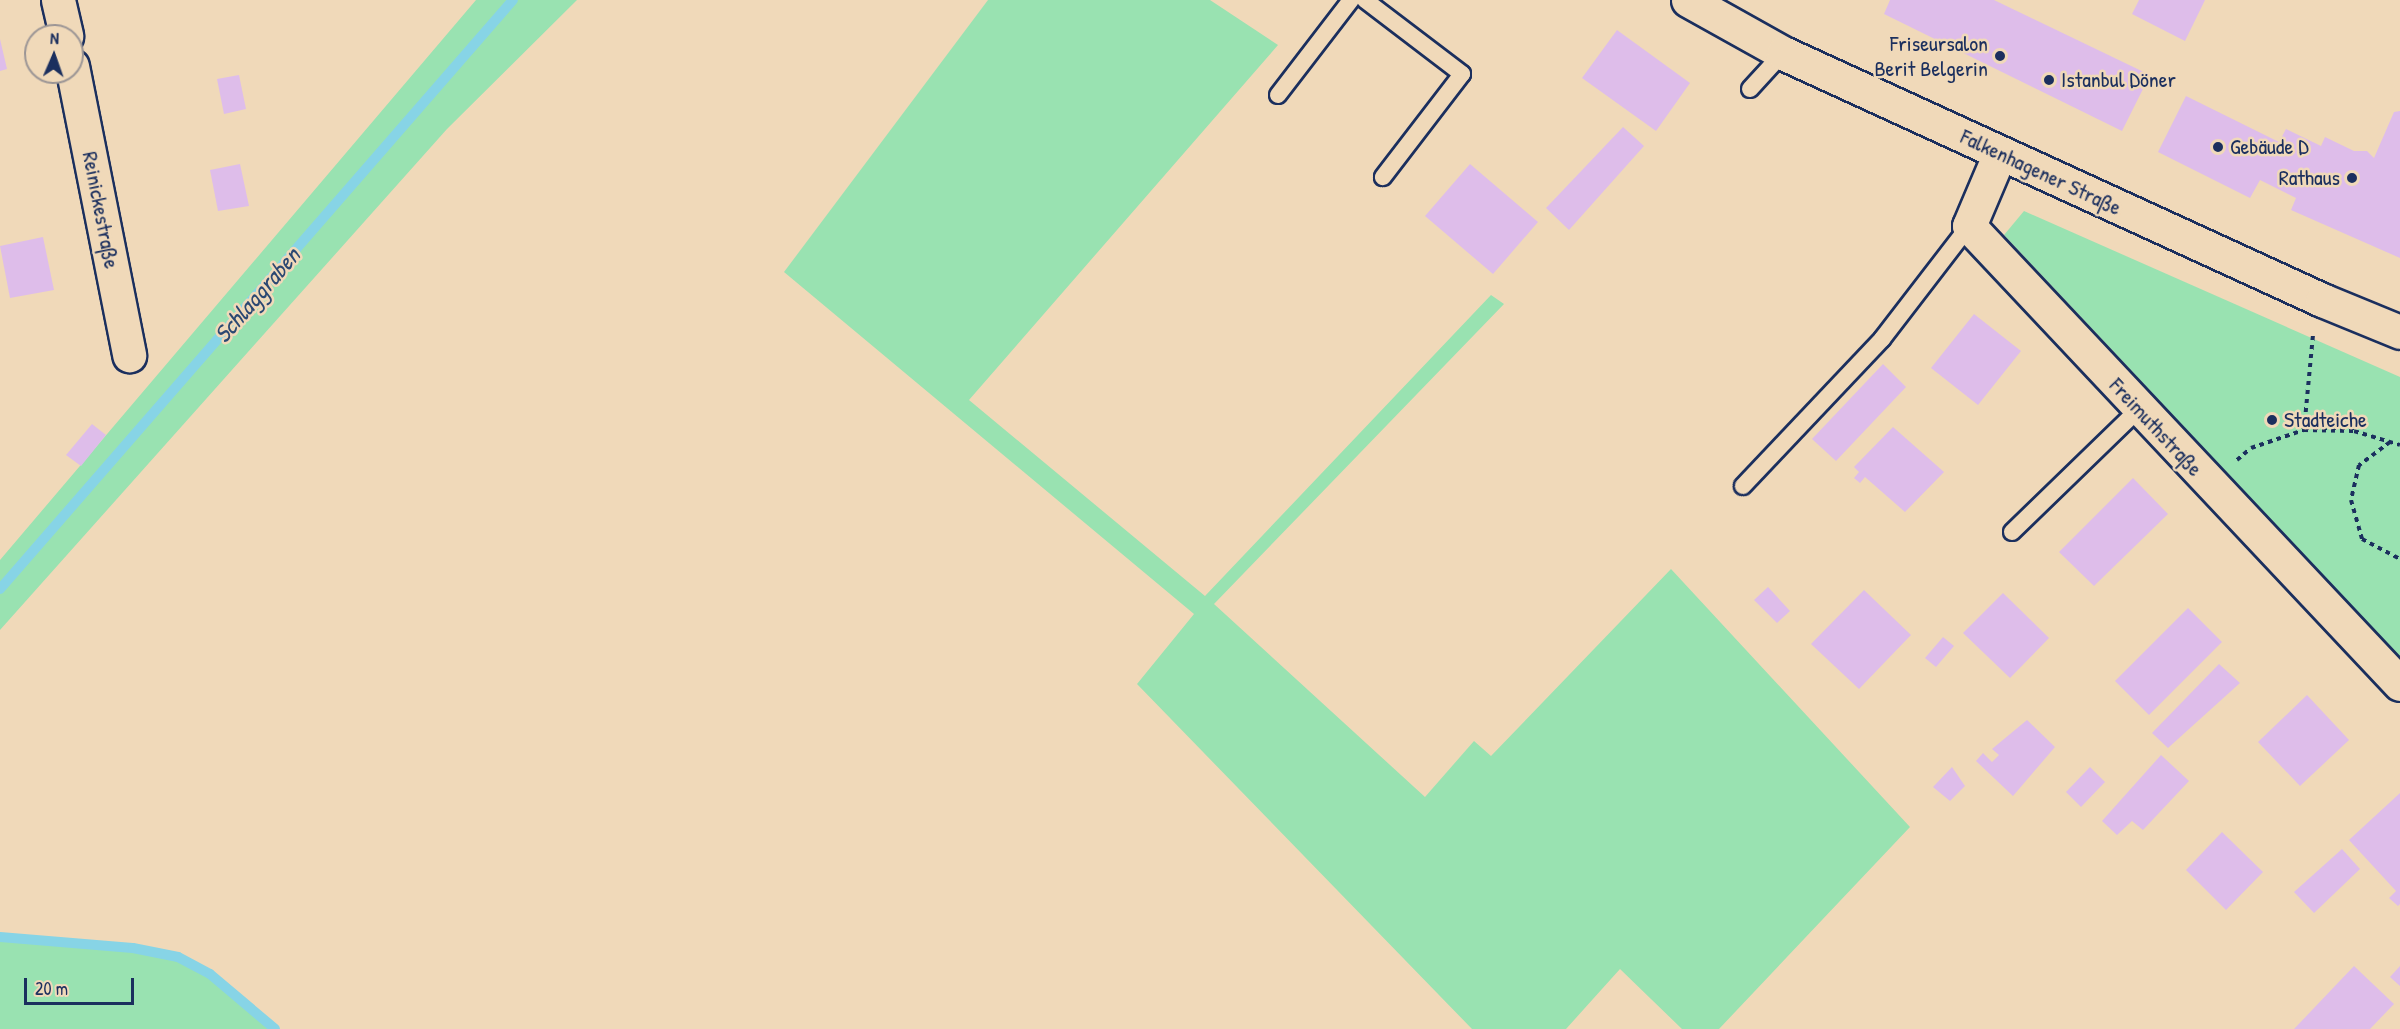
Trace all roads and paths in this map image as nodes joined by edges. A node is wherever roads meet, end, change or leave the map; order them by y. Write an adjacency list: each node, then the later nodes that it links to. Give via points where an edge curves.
1 (58, 0): 5 (street)
2 (1351, 0): 9 (lane)
3 (1365, 0): 11 (lane, via 1462,74)
4 (1688, 0): 6 (street, Falkenhagener Straße)
5 (63, 24)
6 (1783, 53): 8 (lane); 10 (street, Falkenhagener Straße)
7 (76, 84): 15 (street, Reinickestraße)
8 (1750, 89)
9 (1278, 94)
10 (2000, 153): 12 (street); 14 (street, Falkenhagener Straße)
11 (1383, 177)
12 (1969, 226): 16 (street, Freimuthstraße); 21 (lane, via 1882,339)
13 (2314, 328): 17 (path)
14 (2400, 332)
15 (129, 355)
16 (2139, 409): 20 (street, Freimuthstraße); 22 (lane)
17 (2304, 429): 18 (path, via 2354,431); 20 (path, via 2251,448)
18 (2390, 442): 19 (path); 23 (path, via 2359,465 2352,500 2362,539)
19 (2400, 445)
20 (2208, 483): 24 (street, Freimuthstraße)
21 (1743, 486)
22 (2013, 532)
23 (2400, 559)
24 (2400, 684)

